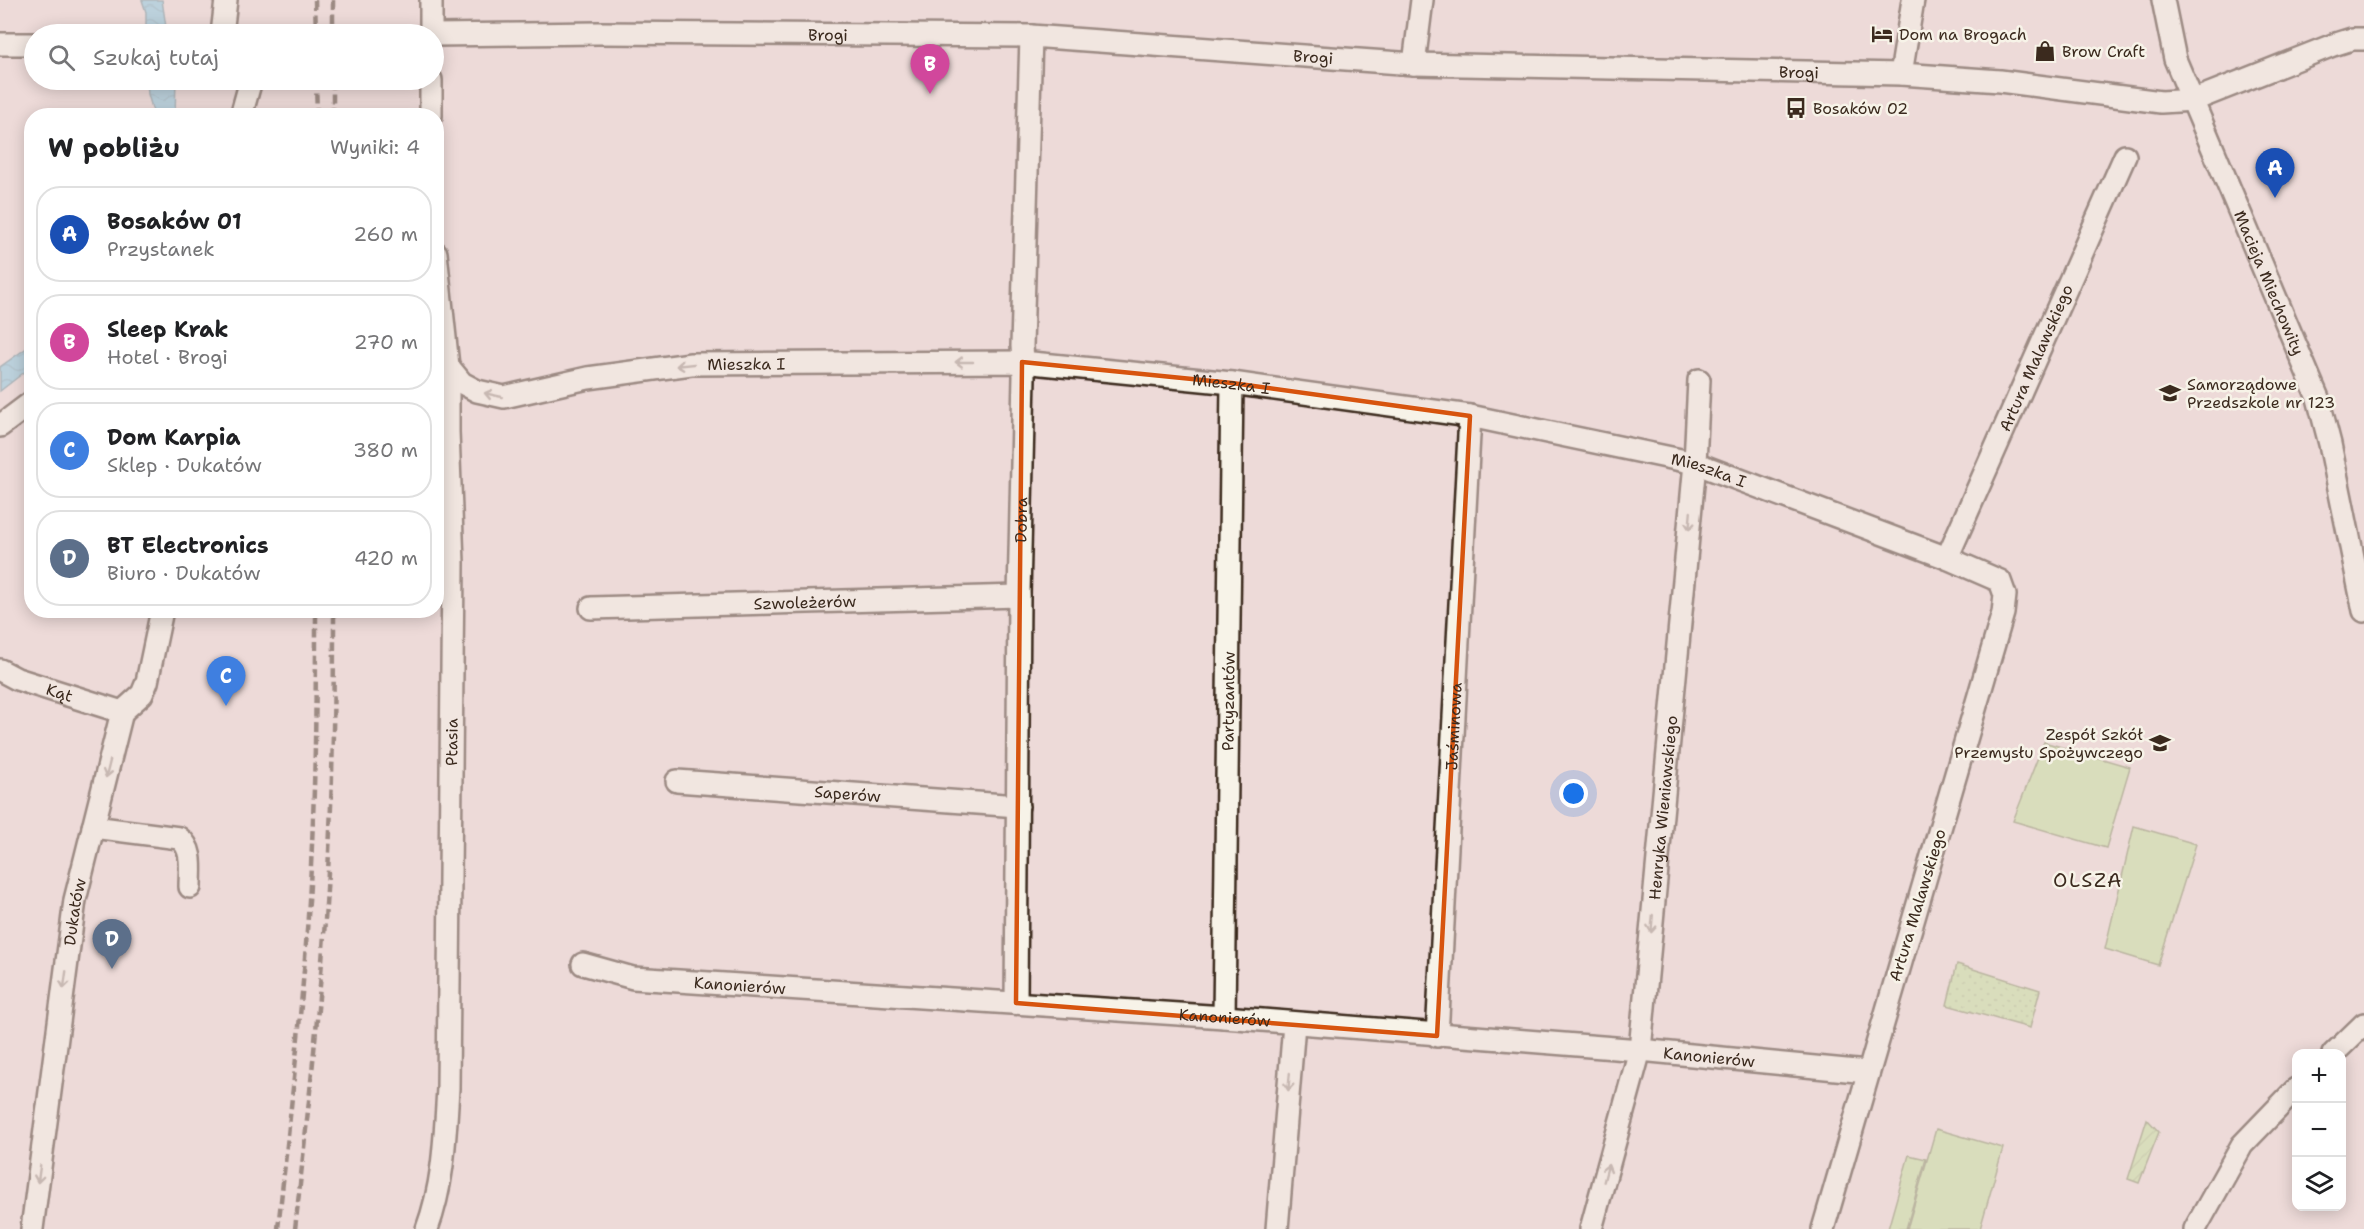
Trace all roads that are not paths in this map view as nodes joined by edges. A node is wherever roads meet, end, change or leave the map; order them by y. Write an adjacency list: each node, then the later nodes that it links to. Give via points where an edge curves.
1 (226, 0): 6 (street)
2 (431, 0): 7 (street)
3 (1422, 0): 13 (street)
4 (1913, 0): 14 (street)
5 (2163, 0): 17 (street, Macieja Miechowity, via 2175,59)
6 (223, 24)
7 (432, 24)
8 (444, 35): 9 (street, Brogi)
9 (1031, 36): 13 (street, Brogi); 22 (street, Dobra)
10 (2364, 39): 17 (street, Brogi, via 2343,41)
11 (0, 44): 12 (street)
12 (24, 45)
13 (1414, 64): 14 (street, Brogi)
14 (1900, 74): 17 (street, Brogi, via 2000,81 2162,102)
15 (248, 90): 18 (street)
16 (431, 90): 19 (street)
17 (2194, 100): 34 (street, Macieja Miechowity, via 2318,398)
18 (244, 108)
19 (431, 108)
20 (2125, 156): 30 (street, Artura Malawskiego)
21 (444, 328): 23 (street, Ptasia)
22 (1022, 362): 23 (street, Mieszka I, one-way to 23, via 691,364 588,378 504,397 469,387); 25 (street, Mieszka I); 32 (street, Dobra)
23 (448, 366): 53 (street, Ptasia, via 453,563 448,1088 444,1154 436,1203)
24 (1699, 380): 29 (street, Henryka Wieniawskiego)
25 (1232, 383): 27 (street, Mieszka I); 44 (street, Partyzantów)
26 (24, 408): 28 (street)
27 (1470, 416): 29 (street, Mieszka I); 47 (street, Jaśminowa)
28 (0, 426)
29 (1695, 463): 30 (street, Mieszka I); 49 (street, Henryka Wieniawskiego, one-way to 49)
30 (1947, 558): 31 (street, Mieszka I)
31 (2000, 581): 50 (street, Artura Malawskiego, via 2005,595 2003,613)
32 (1019, 596): 33 (street, Szwoleżerów); 39 (street, Dobra)
33 (591, 608)
34 (2364, 610)
35 (160, 618): 37 (street, Dukatów, via 147,682 141,694)
36 (0, 670): 37 (street, Kąt)
37 (122, 712): 40 (street, Dukatów, one-way to 40)
38 (677, 781): 39 (street, Saperów)
39 (1018, 806): 43 (street, Dobra)
40 (93, 827): 41 (street, via 179,838 189,850); 52 (street, Dukatów, one-way to 52, via 75,900)
41 (190, 886)
42 (583, 964): 43 (street, Kanonierów, via 633,978)
43 (1016, 1004): 44 (street, Kanonierów)
44 (1224, 1017): 45 (street, Kanonierów)
45 (1294, 1024): 47 (street, Kanonierów); 54 (street, one-way to 54)
46 (2364, 1024): 48 (street)
47 (1437, 1035): 49 (street, Kanonierów)
48 (2337, 1049)
49 (1640, 1050): 50 (street, Kanonierów); 55 (street, Henryka Wieniawskiego, one-way to 49)
50 (1867, 1072): 56 (street, Artura Malawskiego)
51 (2292, 1093): 57 (street, via 2242,1145)
52 (32, 1229)
53 (427, 1229)
54 (1277, 1229)
55 (1591, 1229)
56 (1822, 1229)
57 (2195, 1229)

